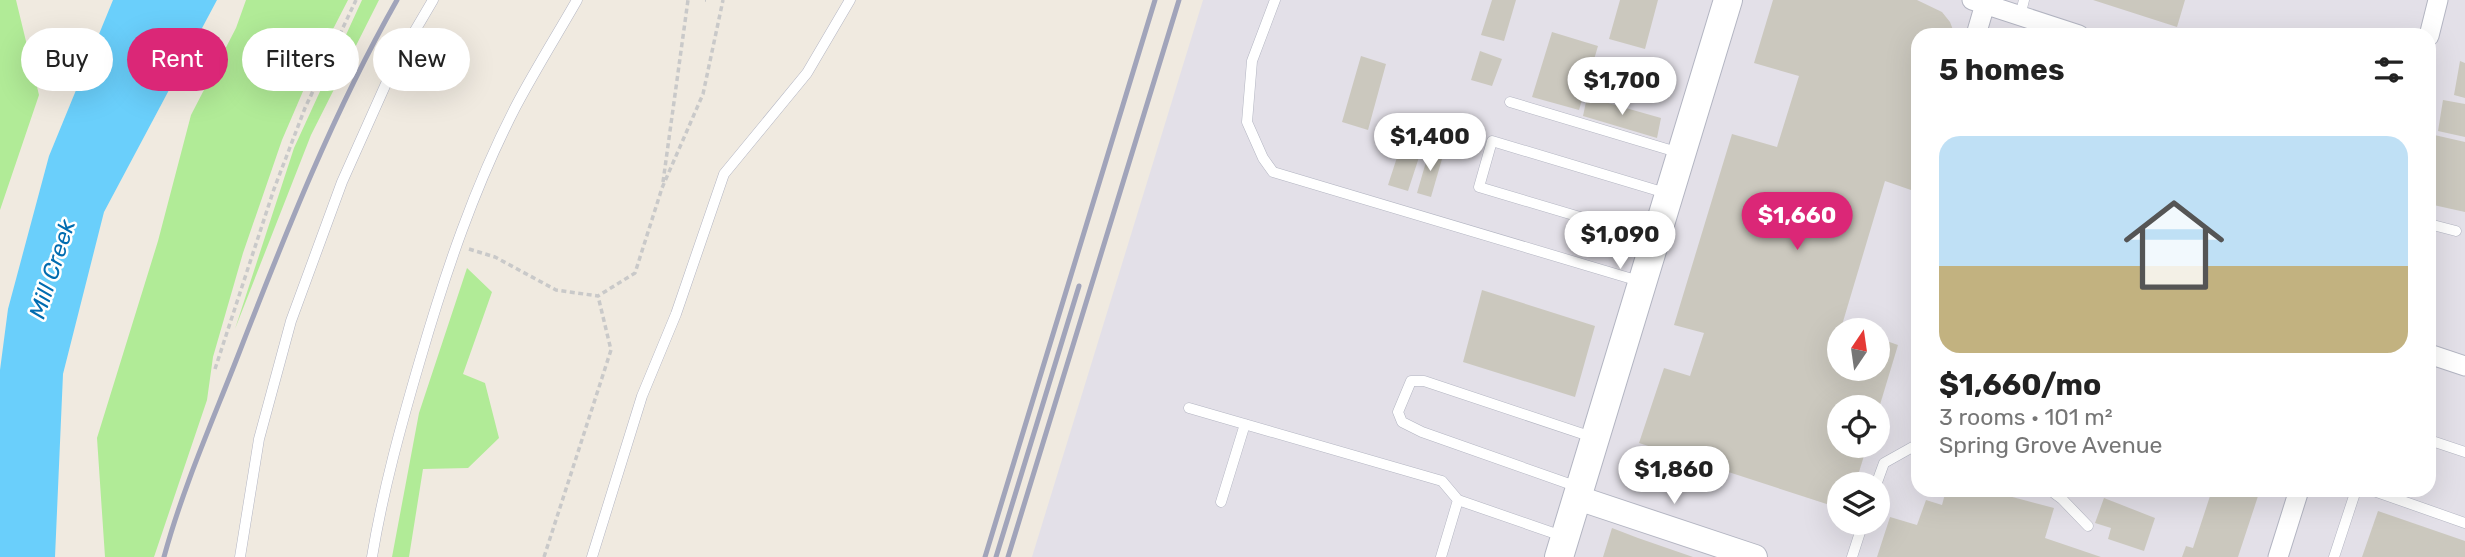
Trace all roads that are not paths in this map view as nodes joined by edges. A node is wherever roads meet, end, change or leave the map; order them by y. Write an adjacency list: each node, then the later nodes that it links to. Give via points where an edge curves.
1 (433, 0): 39 (lane, via 393,68 342,182 291,321 259,439)
2 (577, 0): 40 (lane, via 516,107 440,289 403,415)
3 (850, 0): 41 (lane, via 807,73 724,174 642,396)
4 (1275, 0): 18 (lane, via 1252,61 1247,122 1273,172)
5 (1728, 0): 13 (main road)
6 (2438, 0): 11 (street)
7 (1978, 2): 8 (street); 9 (street)
8 (2022, 8): 10 (street)
9 (1976, 28)
10 (2064, 28)
11 (2431, 28)
12 (1510, 102): 13 (lane)
13 (1680, 153): 14 (main road)
14 (1669, 194): 17 (main road); 17 (lane, via 1492,141 1479,187)
15 (2436, 226): 16 (lane)
16 (2456, 231)
17 (1655, 240): 18 (main road)
18 (1642, 282): 23 (main road)
19 (2436, 356): 20 (street)
20 (2465, 366)
21 (1189, 408): 22 (lane)
22 (1245, 424): 33 (lane, via 1442,481); 34 (lane)
23 (1595, 439): 28 (main road); 28 (lane, via 1424,381 1411,381 1398,412 1402,422 1422,432)
24 (2436, 442): 26 (lane)
25 (1911, 448): 27 (lane, via 1884,463)
26 (2465, 452)
27 (1881, 472)
28 (1579, 493): 38 (main road); 43 (street)
29 (2059, 497): 36 (lane)
30 (2297, 497): 45 (street)
31 (2354, 497): 46 (lane)
32 (2391, 497): 35 (lane)
33 (1458, 500): 38 (lane); 42 (lane)
34 (1221, 502)
35 (2465, 523)
36 (2088, 526)
37 (1859, 535): 44 (lane)
38 (1562, 547)
39 (240, 557)
40 (372, 557)
41 (593, 557)
42 (1440, 557)
43 (1755, 557)
44 (1852, 557)
45 (2278, 557)
46 (2334, 557)

